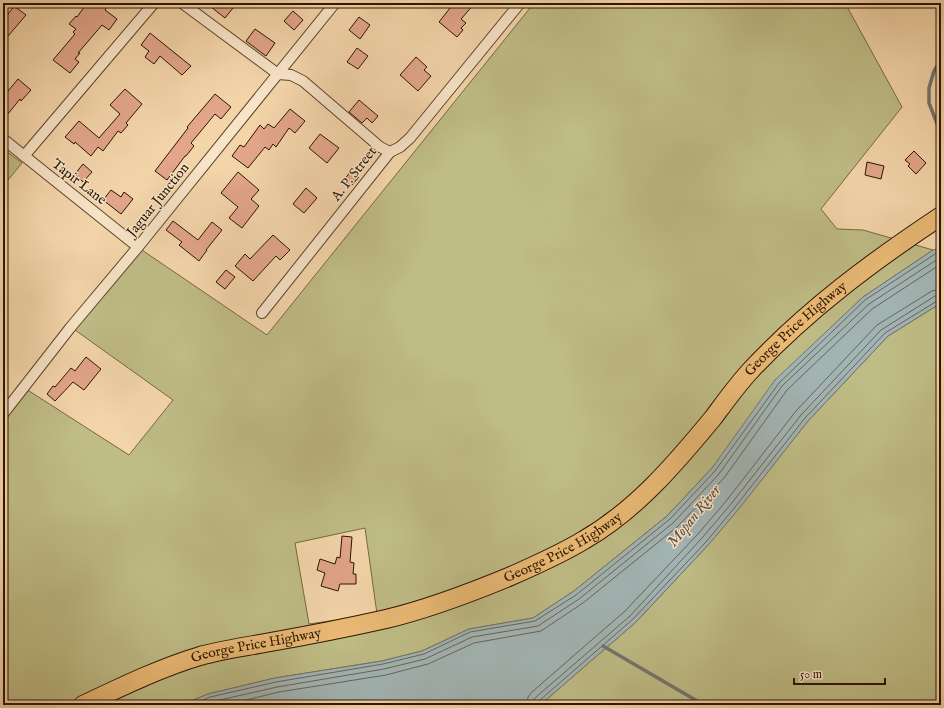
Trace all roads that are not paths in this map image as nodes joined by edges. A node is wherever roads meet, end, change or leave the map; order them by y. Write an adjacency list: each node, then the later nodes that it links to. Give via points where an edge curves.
1 (154, 3): 8 (street)
2 (182, 3): 5 (street)
3 (335, 3): 5 (street, Jaguar Junction)
4 (520, 3): 7 (street, A. P. Street, via 410,138)
5 (278, 74): 7 (street, via 291,75 303,81 380,147); 10 (street, Jaguar Junction)
6 (3, 139): 8 (street, Tapir Lane)
7 (390, 152): 11 (street, A. P. Street)
8 (24, 156): 10 (street, Tapir Lane)
9 (941, 216): 13 (highway, George Price Highway, via 860,272 818,306 748,372 667,473 622,514 583,541 534,566 446,601 386,619 198,656 160,670)
10 (138, 247): 12 (street, Jaguar Junction)
11 (262, 313)
12 (5, 408)
13 (83, 705)

